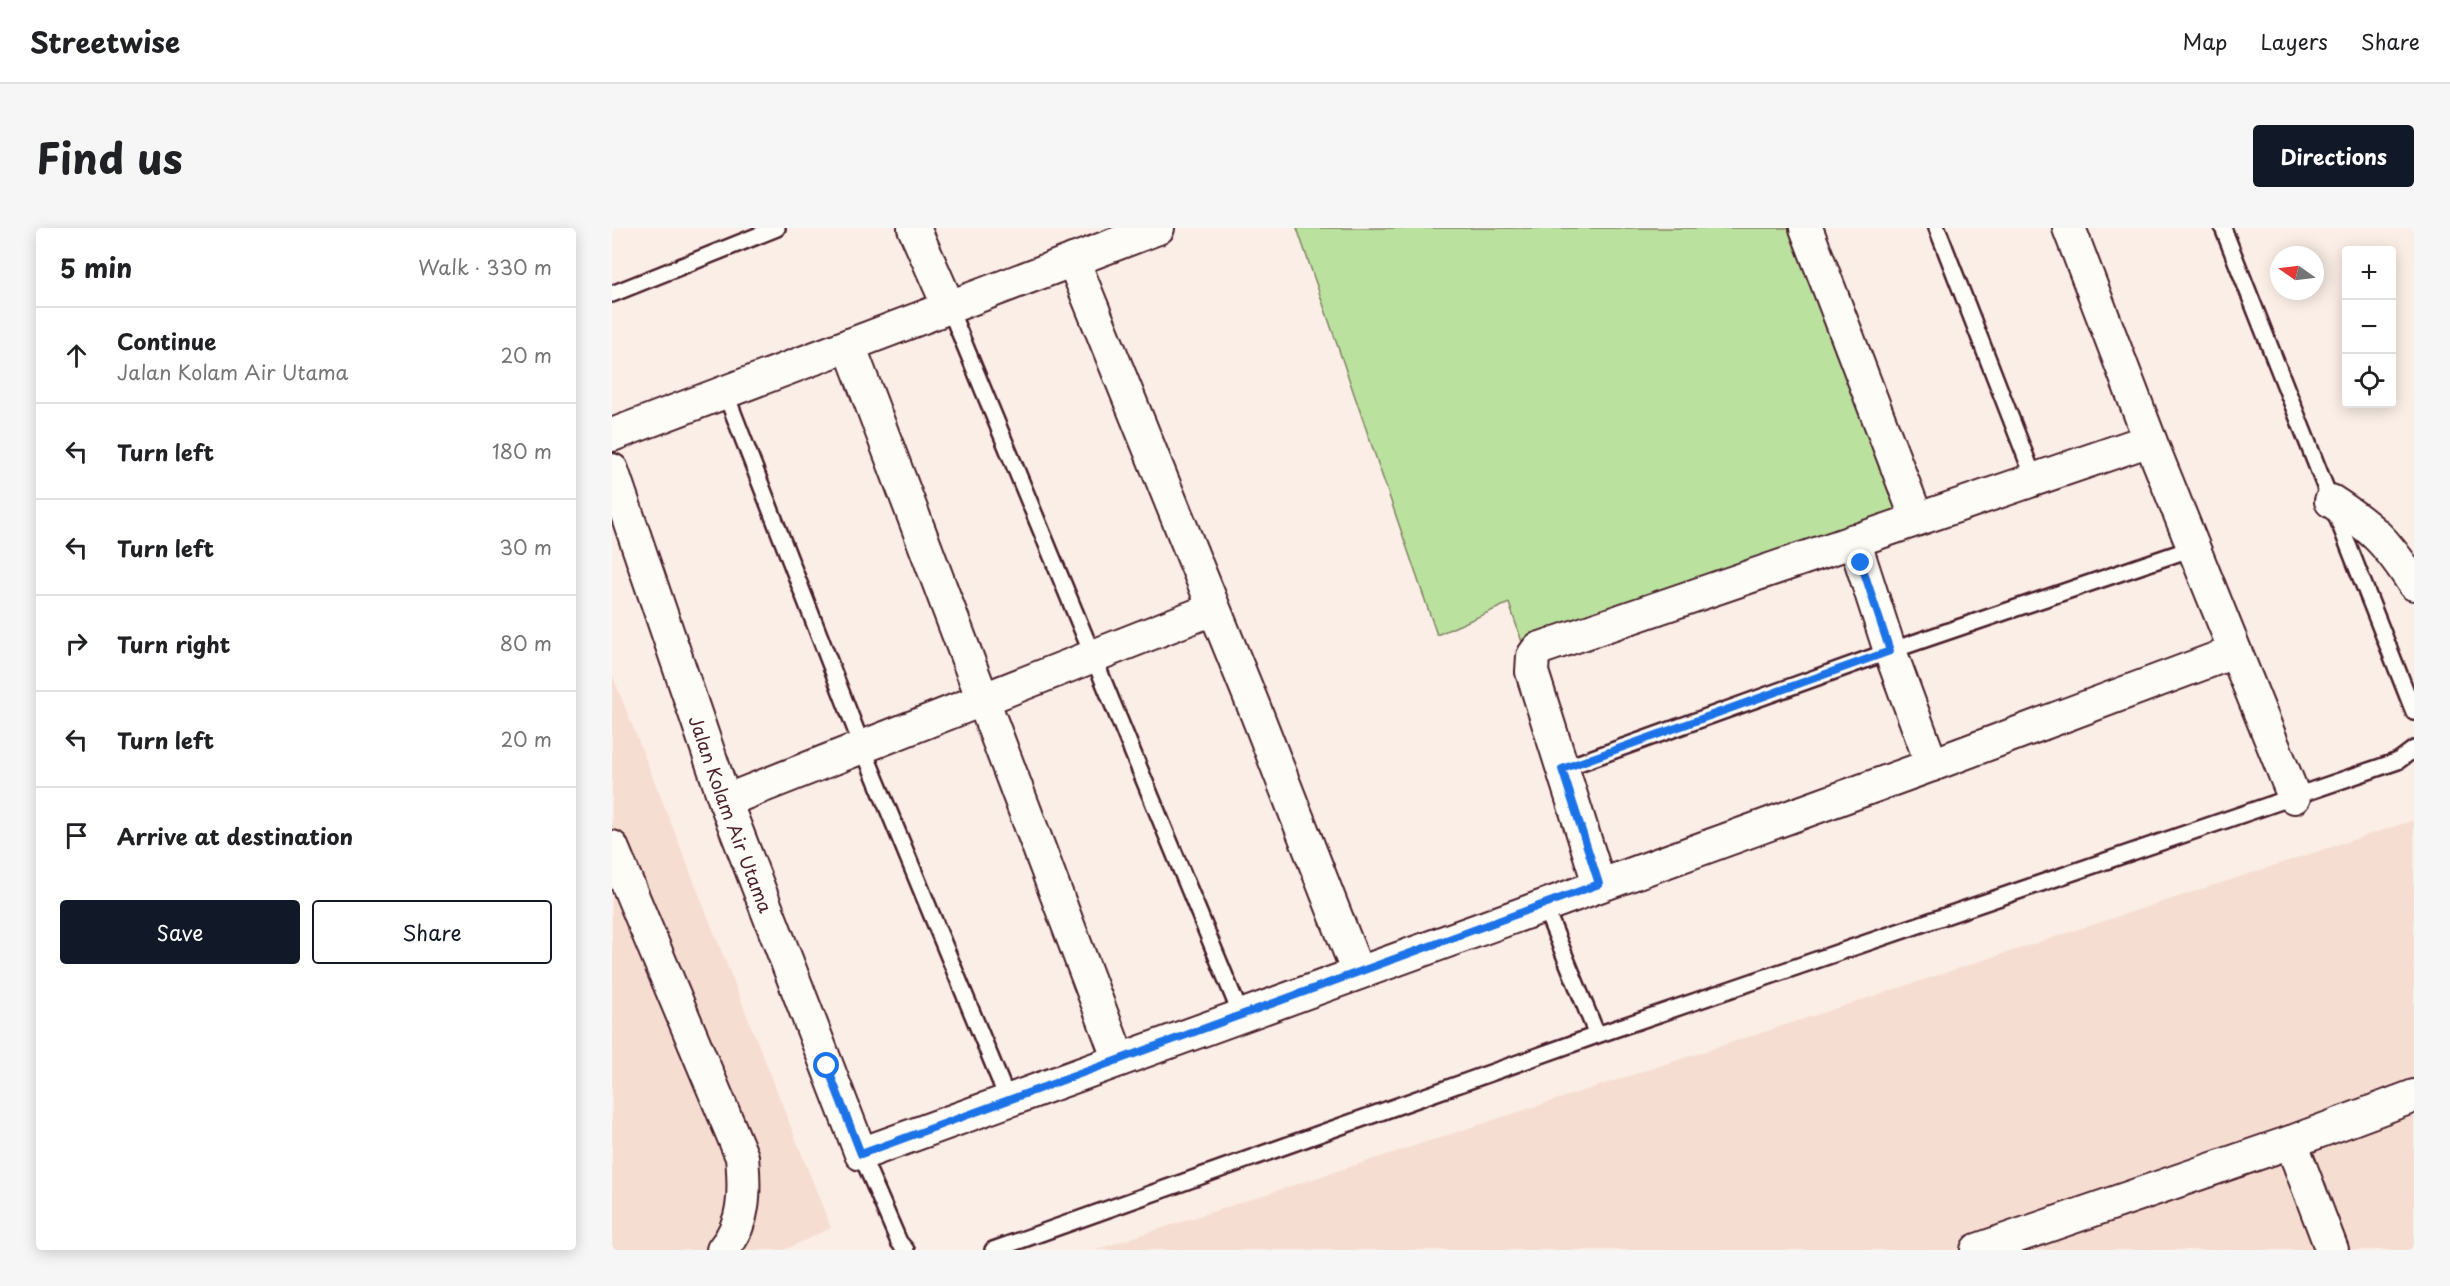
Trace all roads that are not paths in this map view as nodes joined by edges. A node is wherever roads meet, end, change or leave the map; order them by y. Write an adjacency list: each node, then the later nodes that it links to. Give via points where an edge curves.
1 (777, 228): 9 (lane)
2 (914, 228): 10 (street)
3 (1158, 228): 8 (street)
4 (1806, 228): 18 (street)
5 (1937, 228): 16 (lane)
6 (2069, 228): 14 (street)
7 (2223, 228): 17 (lane)
8 (1073, 260): 10 (street); 22 (street)
9 (612, 294)
10 (949, 307): 11 (street); 25 (lane)
11 (849, 345): 12 (street); 26 (street)
12 (725, 392): 13 (street); 28 (lane)
13 (612, 435)
14 (2150, 440): 16 (street); 20 (street)
15 (612, 470): 33 (street, Jalan Kolam Air Utama)
16 (2034, 478): 18 (street)
17 (2331, 501): 21 (street, via 2380,537); 27 (lane)
18 (1917, 519): 19 (street)
19 (1854, 540): 23 (street); 31 (street, via 1538,649 1533,656 1532,672)
20 (2193, 548): 23 (lane); 24 (street)
21 (2414, 584)
22 (1213, 609): 25 (street); 37 (street)
23 (1890, 651): 30 (street); 31 (lane)
24 (2234, 652): 30 (street); 32 (street)
25 (1093, 656): 26 (street); 38 (lane)
26 (983, 699): 28 (street); 40 (street)
27 (2414, 712)
28 (862, 746): 33 (street); 42 (lane)
29 (2414, 749): 32 (lane, via 2397,761)
30 (1932, 765): 35 (street)
31 (1562, 769): 35 (street)
32 (2294, 797): 39 (lane)
33 (725, 801): 44 (street, Jalan Kolam Air Utama)
34 (612, 847): 45 (street, via 742,1157 742,1218)
35 (1599, 884): 36 (street)
36 (1544, 905): 37 (street); 39 (lane)
37 (1358, 973): 38 (street)
38 (1241, 1015): 40 (street)
39 (1597, 1035): 47 (lane)
40 (1119, 1060): 42 (street)
41 (2414, 1096): 43 (street)
42 (1008, 1100): 44 (street)
43 (2291, 1142): 48 (street); 49 (street)
44 (861, 1154): 46 (lane)
45 (723, 1250)
46 (906, 1250)
47 (993, 1250)
48 (1977, 1250)
49 (2332, 1250)

